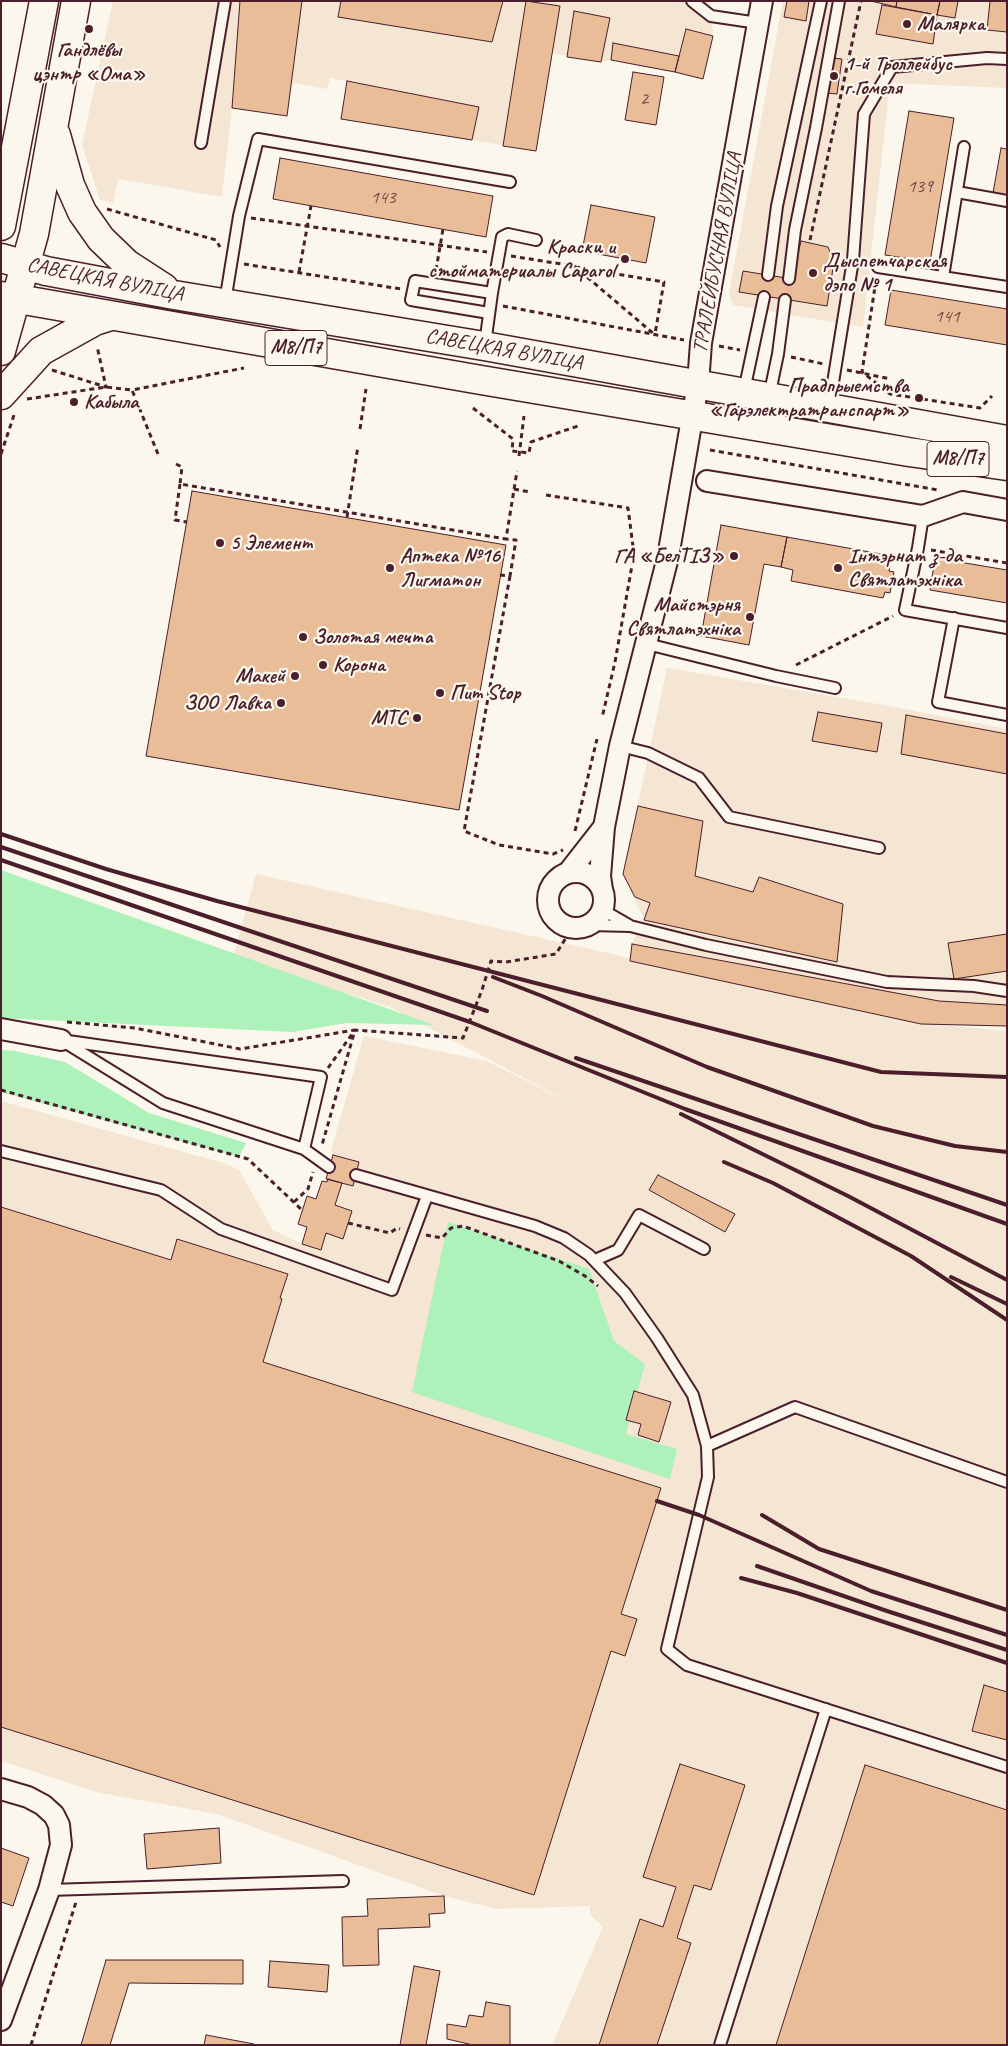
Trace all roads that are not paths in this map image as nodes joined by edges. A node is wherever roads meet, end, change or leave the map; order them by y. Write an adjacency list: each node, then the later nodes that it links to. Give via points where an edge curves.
1 (44, 1): 13 (main road)
2 (76, 1): 10 (main road)
3 (225, 1): 11 (lane)
4 (692, 1): 8 (lane, via 711,16)
5 (762, 1): 8 (street, ТРАЛЕЙБУСНАЯ ВУЛІЦА)
6 (821, 1): 21 (lane, via 776,206)
7 (839, 1): 23 (lane, via 795,230)
8 (758, 23): 34 (street, ТРАЛЕЙБУСНАЯ ВУЛІЦА, via 701,343)
9 (1007, 59): 37 (lane, via 892,67 864,114 853,260)
10 (54, 129): 19 (main road, via 34,234); 25 (main road, via 70,185 82,212 101,239 127,264)
11 (201, 143)
12 (964, 147): 15 (lane)
13 (9, 153): 17 (main road)
14 (510, 182): 29 (lane, via 258,139)
15 (957, 192): 16 (lane); 22 (lane)
16 (1007, 201)
17 (1, 226)
18 (536, 240): 30 (lane, via 504,235 500,239)
19 (13, 262): 25 (main road, САВЕЦКАЯ ВУЛІЦА / М8/П7); 26 (main road)
20 (878, 267): 22 (lane)
21 (768, 275)
22 (943, 277): 24 (lane)
23 (789, 279)
24 (1007, 287)
25 (174, 295): 29 (main road, САВЕЦКАЯ ВУЛІЦА / М8/П7)
26 (9, 297): 31 (main road, САВЕЦКАЯ ВУЛІЦА / М8/П7); 33 (main road)
27 (764, 297): 35 (lane, via 753,352)
28 (785, 300): 35 (lane, via 778,354)
29 (224, 303): 32 (main road, САВЕЦКАЯ ВУЛІЦА / М8/П7)
30 (491, 303): 30 (lane, via 411,300 415,281); 32 (lane)
31 (111, 316): 36 (main road, via 41,351); 38 (main road, САВЕЦКАЯ ВУЛІЦА / М8/П7)
32 (484, 346): 34 (main road, САВЕЦКАЯ ВУЛІЦА / М8/П7)
33 (1, 351)
34 (698, 384): 35 (main road, САВЕЦКАЯ ВУЛІЦА / М8/П7); 38 (street, ТРАЛЕЙБУСНАЯ ВУЛІЦА)
35 (756, 395): 37 (main road, САВЕЦКАЯ ВУЛІЦА / М8/П7)
36 (12, 401)
37 (829, 408): 39 (main road, САВЕЦКАЯ ВУЛІЦА / М8/П7)
38 (692, 416): 40 (main road, САВЕЦКАЯ ВУЛІЦА / М8/П7); 46 (street, ТРАЛЕЙБУСНАЯ ВУЛІЦА, via 668,557)
39 (1007, 440)
40 (1007, 466)
41 (707, 481): 43 (street)
42 (1007, 510): 43 (street, via 963,502)
43 (923, 516): 44 (lane, via 905,610)
44 (954, 618): 45 (lane); 48 (lane, via 938,702)
45 (1007, 628)
46 (647, 644): 47 (lane); 49 (street, ТРАЛЕЙБУСНАЯ ВУЛІЦА)
47 (835, 688)
48 (1007, 715)
49 (620, 746): 50 (street, ТРАЛЕЙБУСНАЯ ВУЛІЦА); 51 (lane, via 648,752 699,778 729,817)
50 (604, 828): 52 (street, ТРАЛЕЙБУСНАЯ ВУЛІЦА); 53 (street, ТРАЛЕЙБУСНАЯ ВУЛІЦА, via 600,876)
51 (879, 848)
52 (568, 873): 53 (street, via 582,873 594,878); 55 (street, via 549,891 548,904 553,917 563,925)
53 (603, 896): 54 (lane, via 608,913); 55 (street, via 600,916)
54 (630, 926): 55 (lane); 56 (lane, via 887,982 974,986)
55 (581, 927)
56 (1007, 991)
57 (1, 1029): 58 (street)
58 (60, 1031): 59 (lane, via 162,1102); 59 (lane, via 321,1077)
59 (304, 1149): 61 (lane)
60 (1, 1151): 63 (lane, via 162,1190 221,1229 392,1290)
61 (330, 1166)
62 (356, 1175): 63 (lane)
63 (427, 1196): 65 (lane, via 535,1226 564,1238)
64 (704, 1249): 65 (lane, via 639,1214 618,1250)
65 (595, 1260): 66 (lane, via 625,1293 693,1395)
66 (707, 1446): 67 (lane, via 795,1407); 68 (lane, via 708,1477 667,1649 687,1665)
67 (1007, 1482)
68 (826, 1709): 69 (lane); 74 (lane)
69 (1007, 1767)
70 (1, 1789): 72 (street, via 44,1805 59,1825 61,1845)
71 (343, 1881): 72 (lane)
72 (48, 1890): 73 (street)
73 (1, 2020)
74 (720, 2045)

